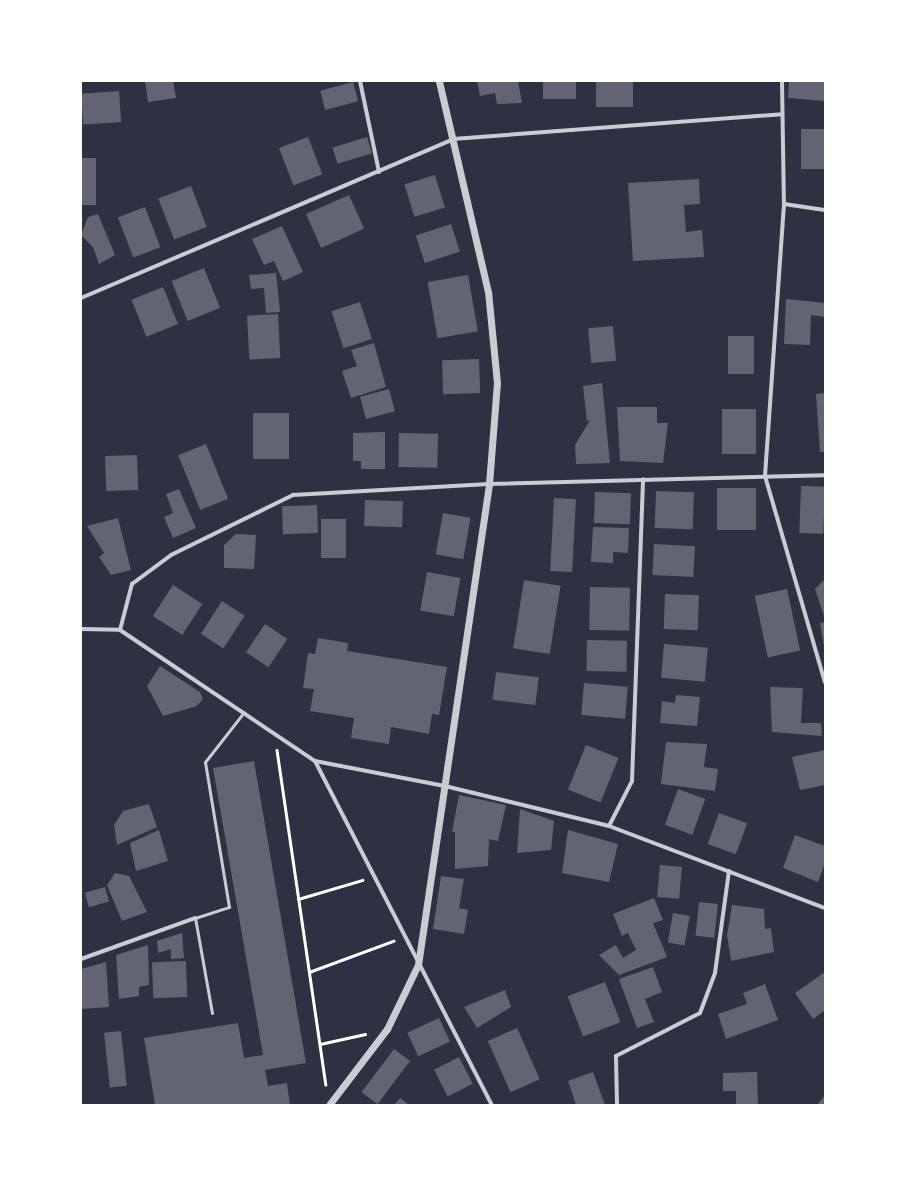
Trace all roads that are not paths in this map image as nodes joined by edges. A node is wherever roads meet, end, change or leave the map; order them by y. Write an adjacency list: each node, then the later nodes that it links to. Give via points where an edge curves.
1 (360, 81): 6 (street)
2 (439, 81): 5 (street)
3 (782, 81): 4 (street)
4 (782, 114): 5 (street); 7 (street)
5 (452, 139): 6 (street); 13 (street, via 488,292 497,383)
6 (379, 172): 9 (street)
7 (784, 204): 8 (street); 11 (street)
8 (825, 210)
9 (81, 298)
10 (825, 474): 11 (street)
11 (765, 476): 12 (street); 16 (street)
12 (643, 479): 13 (street); 20 (street, via 632,781)
13 (489, 484): 15 (street, via 293,495 171,555 132,584); 19 (street)
14 (81, 629): 15 (street)
15 (120, 630): 17 (street)
16 (825, 682)
17 (244, 712): 18 (street); 23 (lane, via 205,762 229,907)
18 (315, 761): 19 (street); 25 (street)
19 (445, 786): 20 (street); 25 (street)
20 (609, 826): 21 (street)
21 (729, 871): 22 (street); 29 (street, via 715,973 700,1013 616,1056)
22 (825, 908)
23 (195, 918): 24 (street); 26 (lane)
24 (81, 958)
25 (418, 965): 27 (street, via 387,1029); 28 (street)
26 (212, 1013)
27 (329, 1105)
28 (492, 1105)
29 (617, 1105)

